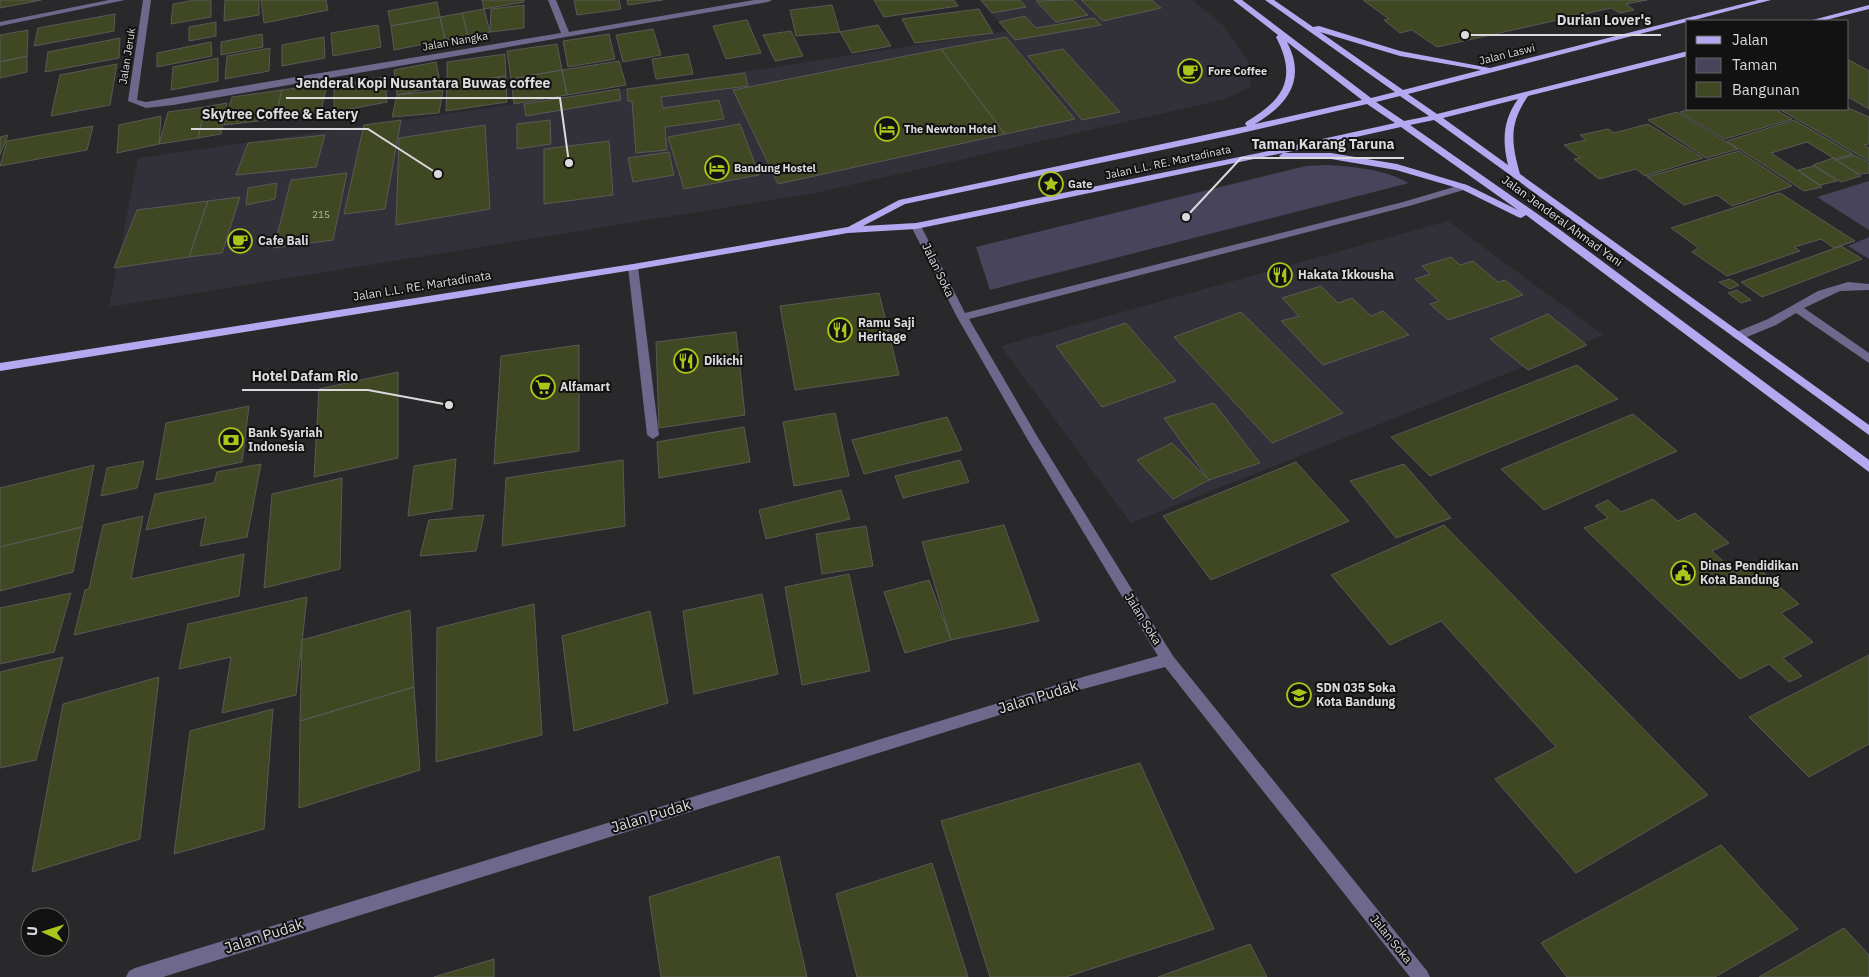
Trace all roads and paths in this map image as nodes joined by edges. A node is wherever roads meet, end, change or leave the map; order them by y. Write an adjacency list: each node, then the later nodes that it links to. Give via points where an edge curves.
1 (121, 0): 13 (street)
2 (147, 0): 21 (street, Jalan Jeruk, via 132,101)
3 (552, 0): 15 (street)
4 (768, 0): 15 (street, Jalan Nangka)
5 (1238, 0): 14 (main road, Jalan Jenderal Ahmad Yani)
6 (1268, 0): 12 (main road, Jalan Jenderal Ahmad Yani)
7 (1767, 0): 9 (main road, Jalan Laswi)
8 (1869, 7): 10 (main road)
9 (1689, 20)
10 (1817, 20)
11 (1686, 21): 17 (main road, Jalan Laswi)
12 (1299, 22): 17 (main road, via 1390,52); 19 (main road, Jalan Jenderal Ahmad Yani)
13 (0, 24)
14 (1274, 29): 20 (main road, Jalan Jenderal Ahmad Yani); 24 (main road, via 1289,50 1293,73 1285,96 1265,116)
15 (566, 33): 21 (street, Jalan Nangka)
16 (1686, 53): 18 (main road)
17 (1494, 70): 19 (main road, Jalan Laswi)
18 (1526, 93): 22 (main road); 26 (main road, via 1512,111 1508,130 1509,152)
19 (1401, 94): 20 (main road, Jalan Laswi); 22 (main road, Jalan Jenderal Ahmad Yani)
20 (1369, 101): 23 (main road, Jalan Jenderal Ahmad Yani); 24 (main road, Jalan L.L. RE. Martadinata)
21 (146, 105)
22 (1436, 117): 23 (main road); 26 (main road, Jalan Jenderal Ahmad Yani)
23 (1403, 124): 25 (main road, Jalan L.L. RE. Martadinata); 30 (main road, Jalan Jenderal Ahmad Yani)
24 (1233, 132): 29 (main road, Jalan L.L. RE. Martadinata, via 902,202)
25 (1259, 156): 27 (main road, via 1331,156 1394,166); 28 (main road, Jalan L.L. RE. Martadinata)
26 (1516, 175): 35 (main road, Jalan Jenderal Ahmad Yani)
27 (1464, 187): 30 (main road); 34 (street)
28 (916, 226): 29 (main road, Jalan L.L. RE. Martadinata); 34 (street, Jalan Soka)
29 (848, 230): 31 (main road, Jalan L.L. RE. Martadinata)
30 (1555, 231): 40 (main road, Jalan Jenderal Ahmad Yani)
31 (633, 267): 37 (main road, Jalan L.L. RE. Martadinata); 39 (street)
32 (1869, 287): 33 (street, via 1839,285)
33 (1796, 308): 35 (street); 36 (street)
34 (962, 317): 41 (street, Jalan Soka)
35 (1738, 336): 38 (main road, Jalan Jenderal Ahmad Yani)
36 (1869, 359)
37 (0, 367)
38 (1869, 431)
39 (653, 435)
40 (1869, 467)
41 (1168, 660): 42 (street, Jalan Pudak, via 1055,692); 43 (street, Jalan Soka)
42 (135, 977)
43 (1421, 977)

